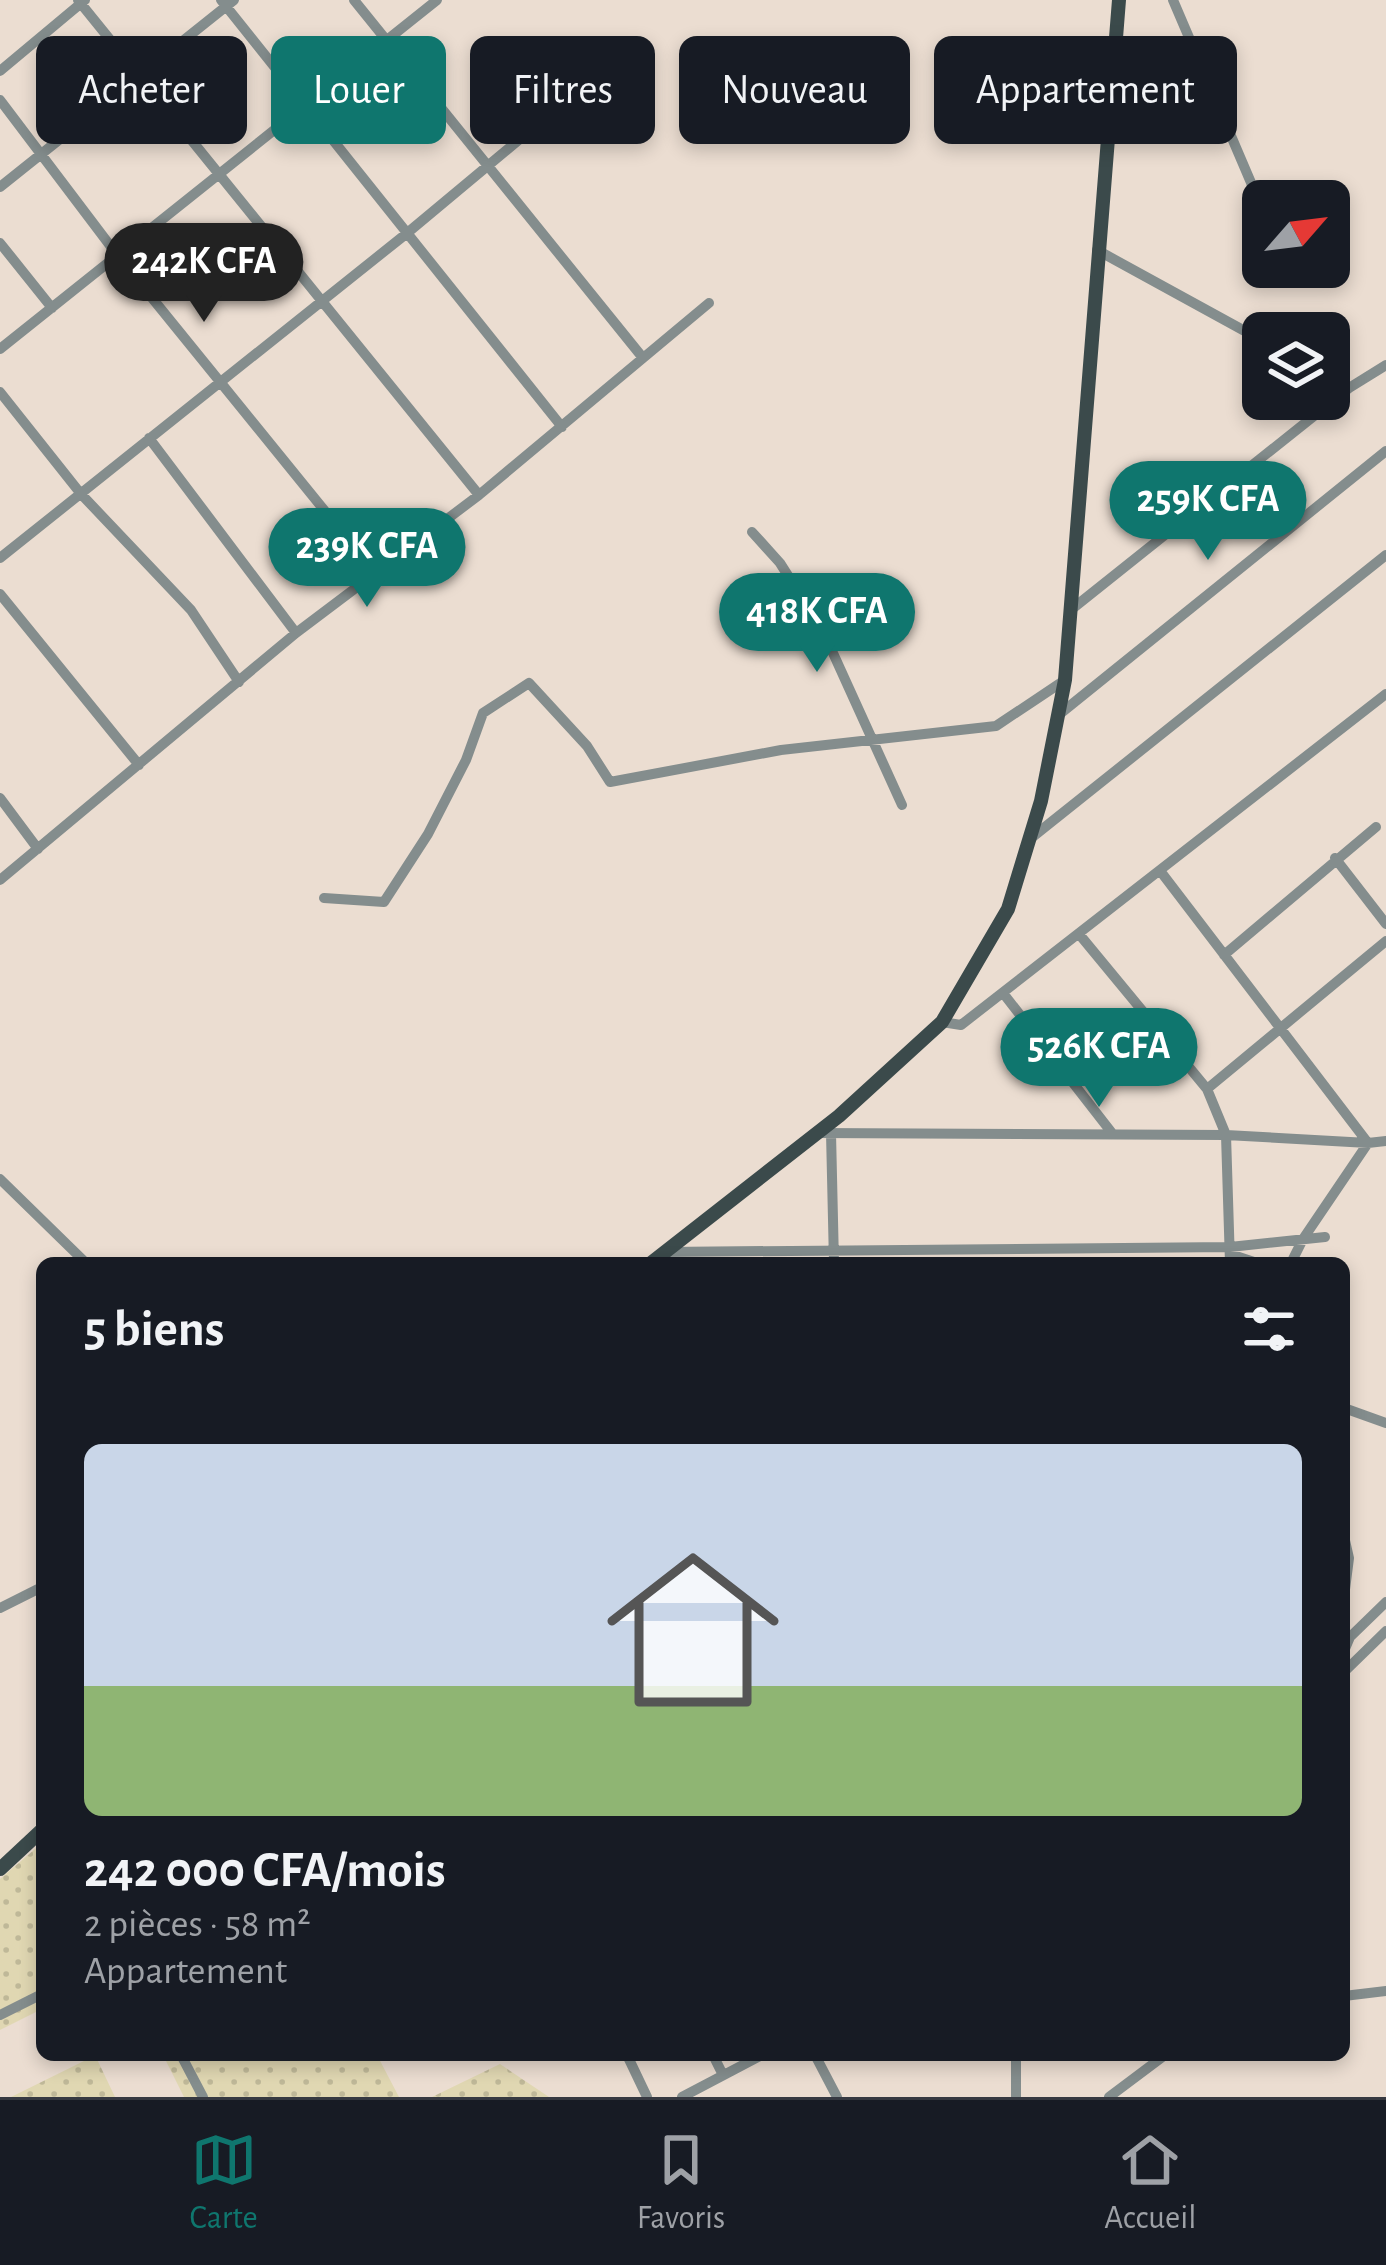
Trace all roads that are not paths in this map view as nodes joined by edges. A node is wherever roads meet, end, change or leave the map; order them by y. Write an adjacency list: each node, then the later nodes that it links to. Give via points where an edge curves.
1 (354, 0): 9 (street)
2 (437, 0): 10 (street)
3 (1119, 0): 27 (main road)
4 (1173, 0): 23 (street)
5 (81, 1): 7 (street); 12 (street)
6 (227, 2): 8 (street); 11 (street)
7 (108, 36)
8 (186, 36)
9 (384, 36)
10 (390, 36)
11 (271, 61)
12 (0, 70)
13 (0, 100): 20 (street)
14 (446, 116): 21 (street)
15 (271, 131): 22 (street)
16 (51, 144): 20 (street)
17 (194, 144): 22 (street)
18 (335, 144): 25 (street)
19 (514, 144): 21 (street)
20 (38, 154): 24 (street); 28 (street)
21 (486, 168): 25 (street); 34 (street)
22 (219, 174): 28 (street); 29 (street)
23 (1250, 180)
24 (0, 187)
25 (406, 234): 29 (street); 40 (street)
26 (0, 244): 31 (street)
27 (1097, 250): 32 (street); 50 (main road)
28 (118, 256): 31 (street); 36 (street)
29 (319, 301): 36 (street); 44 (street)
30 (709, 303): 34 (street)
31 (52, 308): 33 (street)
32 (1242, 329)
33 (0, 349)
34 (643, 358): 40 (street)
35 (1386, 365): 37 (street)
36 (221, 382): 41 (street); 48 (street)
37 (1350, 387)
38 (0, 392): 43 (street)
39 (1309, 420): 50 (street)
40 (562, 427): 44 (street)
41 (149, 438): 43 (street); 51 (street)
42 (1386, 451): 55 (street)
43 (81, 494): 47 (street); 53 (street, via 191,610)
44 (479, 495): 48 (street)
45 (752, 532): 56 (street, via 823,631)
46 (1386, 556): 61 (street)
47 (0, 558)
48 (376, 574): 51 (street)
49 (0, 594): 57 (street)
50 (1072, 609): 52 (main road)
51 (296, 633): 53 (street)
52 (1065, 680): 55 (main road); 56 (street, via 996,726)
53 (239, 682): 57 (street)
54 (1386, 694): 64 (street)
55 (1061, 713): 61 (main road)
56 (871, 738): 59 (street); 66 (street, via 610,782 529,683 483,713 428,834 384,902)
57 (139, 765): 62 (street)
58 (0, 798): 62 (street)
59 (902, 805)
60 (1376, 827): 63 (street)
61 (1030, 839): 72 (main road, via 1008,909)
62 (38, 849): 65 (street)
63 (1335, 858): 67 (street); 70 (street)
64 (1161, 872): 68 (street); 70 (street)
65 (0, 880)
66 (324, 898)
67 (1386, 924)
68 (1079, 934): 71 (street); 74 (street)
69 (1386, 941): 73 (street)
70 (1224, 955): 73 (street)
71 (1004, 993): 72 (street, via 962,1025); 76 (street)
72 (942, 1022): 75 (main road)
73 (1279, 1028): 74 (street); 79 (street)
74 (1207, 1089): 77 (street)
75 (824, 1133): 76 (street); 83 (main road); 87 (street)
76 (1112, 1133): 77 (street)
77 (1226, 1136): 79 (street); 84 (street)
78 (1386, 1141): 79 (street)
79 (1368, 1143): 82 (street)
80 (0, 1180): 85 (street)
81 (1325, 1237): 82 (street)
82 (1303, 1239): 84 (street); 88 (street)
83 (665, 1252): 86 (main road); 87 (street)
84 (1230, 1255): 87 (street)
85 (80, 1257)
86 (659, 1257)
87 (834, 1257)
88 (1294, 1257)
89 (1350, 1410): 90 (street)
90 (1386, 1423)
91 (36, 1590): 93 (street)
92 (1386, 1602): 95 (street)
93 (0, 1608)
94 (1386, 1631): 96 (street)
95 (1350, 1637)
96 (1350, 1666)
97 (36, 1836): 98 (main road)
98 (0, 1869)
99 (1386, 1991): 100 (street)
100 (1350, 1995)
101 (36, 1997): 102 (street)
102 (0, 2015)
103 (184, 2061): 111 (street)
104 (630, 2061): 112 (street)
105 (716, 2061): 110 (street)
106 (750, 2061): 110 (street)
107 (818, 2061): 114 (street)
108 (1016, 2061): 115 (street)
109 (1157, 2061): 116 (street)
110 (723, 2075): 113 (street)
111 (202, 2097)
112 (647, 2097)
113 (682, 2097)
114 (837, 2097)
115 (1016, 2097)
116 (1108, 2097)

